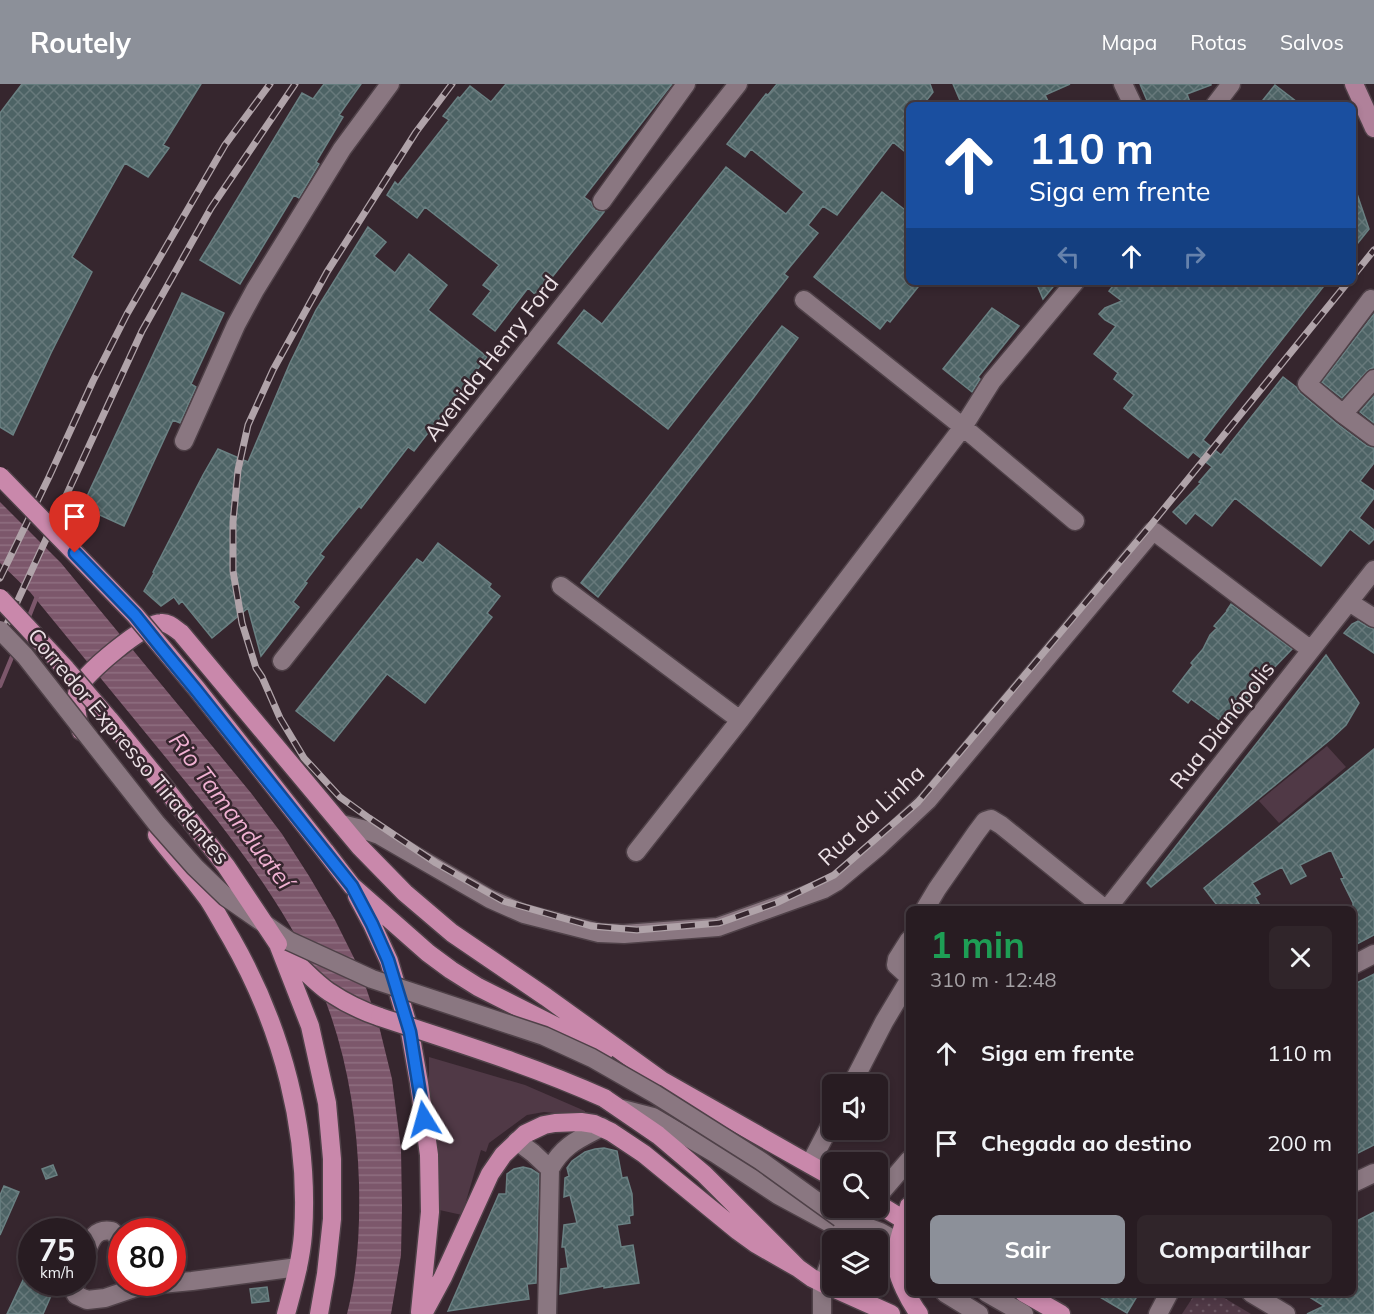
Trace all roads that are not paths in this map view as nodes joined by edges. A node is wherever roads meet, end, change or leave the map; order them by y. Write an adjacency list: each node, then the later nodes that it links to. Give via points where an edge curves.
1 (390, 84): 18 (street, via 342,149 255,290)
2 (686, 84): 10 (street)
3 (738, 84): 28 (street, Avenida Henry Ford)
4 (1124, 84): 7 (street)
5 (1231, 84): 8 (street)
6 (1354, 84): 9 (main road)
7 (1132, 102)
8 (1217, 102)
9 (1374, 128)
10 (602, 201)
11 (1072, 285): 16 (street, via 992,381)
12 (1371, 298): 15 (street, via 1307,384)
13 (804, 300): 16 (street)
14 (1374, 379): 15 (street)
15 (1343, 414): 17 (street)
16 (963, 427): 20 (street); 29 (street)
17 (1374, 437)
18 (184, 441)
19 (0, 476): 32 (highway, bridge, via 135,615)
20 (1075, 520)
21 (1374, 570): 24 (street, Rua Dianópolis)
22 (561, 586): 29 (street)
23 (0, 598): 36 (highway, bridge, via 73,677 162,784 226,866)
24 (1348, 602): 25 (street); 27 (street, Rua Dianópolis)
25 (1374, 618)
26 (0, 630): 58 (street, Corredor Expresso Tiradentes, bridge, via 25,656 157,824 235,904 290,941 372,979 544,1036 592,1058 761,1161)
27 (1311, 650): 30 (street, Rua da Linha, via 1152,532 928,800 878,847 824,889 718,927 615,934 524,914 490,899 379,835); 35 (street, Rua Dianópolis)
28 (282, 661)
29 (740, 720): 31 (street)
30 (341, 824): 43 (highway, via 405,893 452,933); 64 (highway, via 181,633 170,625 152,624 110,654 81,683 76,700 84,741 208,900 267,1011 286,1070 298,1128 304,1194)
31 (636, 852)
32 (352, 886): 43 (highway, via 428,953 478,987); 80 (highway, via 388,960 410,1032 419,1083 429,1155 430,1212)
33 (927, 906): 34 (street, via 976,833 991,819)
34 (1102, 906)
35 (1108, 906)
36 (278, 944): 44 (highway, bridge, via 329,992 365,1012 512,1061 575,1085); 79 (highway, via 310,1026 327,1104 332,1219)
37 (906, 945): 40 (street, via 896,965)
38 (1374, 954): 39 (street)
39 (1356, 963)
40 (906, 974)
41 (906, 985): 42 (street)
42 (857, 1074)
43 (664, 1082): 49 (highway)
44 (622, 1109): 57 (street, via 653,1117 778,1195); 66 (highway, via 704,1174)
45 (602, 1127): 47 (highway, via 581,1122 555,1123); 50 (street, via 565,1148); 66 (highway, via 645,1154 756,1244)
46 (823, 1140): 49 (street)
47 (517, 1141): 50 (street); 80 (highway, via 490,1174)
48 (906, 1163): 54 (street)
49 (810, 1164): 51 (highway)
50 (550, 1168): 81 (street)
51 (822, 1171)
52 (1374, 1173): 53 (street)
53 (1356, 1182)
54 (888, 1184)
55 (888, 1208): 56 (highway)
56 (906, 1215)
57 (848, 1230)
58 (849, 1230)
59 (856, 1230): 60 (street, Corredor Expresso Tiradentes, via 864,1226)
60 (875, 1230)
61 (888, 1236): 62 (street, Corredor Expresso Tiradentes)
62 (904, 1245): 65 (highway)
63 (888, 1256): 65 (street)
64 (298, 1267): 69 (street, via 192,1281 149,1282 105,1298 87,1300); 78 (highway)
65 (902, 1267): 68 (highway)
66 (798, 1268): 67 (highway)
67 (822, 1283)
68 (906, 1284)
69 (78, 1296)
70 (822, 1296): 82 (street)
71 (851, 1296): 83 (highway)
72 (909, 1296): 84 (highway)
73 (950, 1296): 85 (street)
74 (992, 1296): 86 (street)
75 (1029, 1296): 87 (highway)
76 (1167, 1296): 88 (street)
77 (1256, 1296): 89 (street)
78 (286, 1314)
79 (319, 1314)
80 (422, 1314)
81 (547, 1314)
82 (822, 1314)
83 (891, 1314)
84 (919, 1314)
85 (979, 1314)
86 (1024, 1314)
87 (1061, 1314)
88 (1158, 1314)
89 (1286, 1314)

